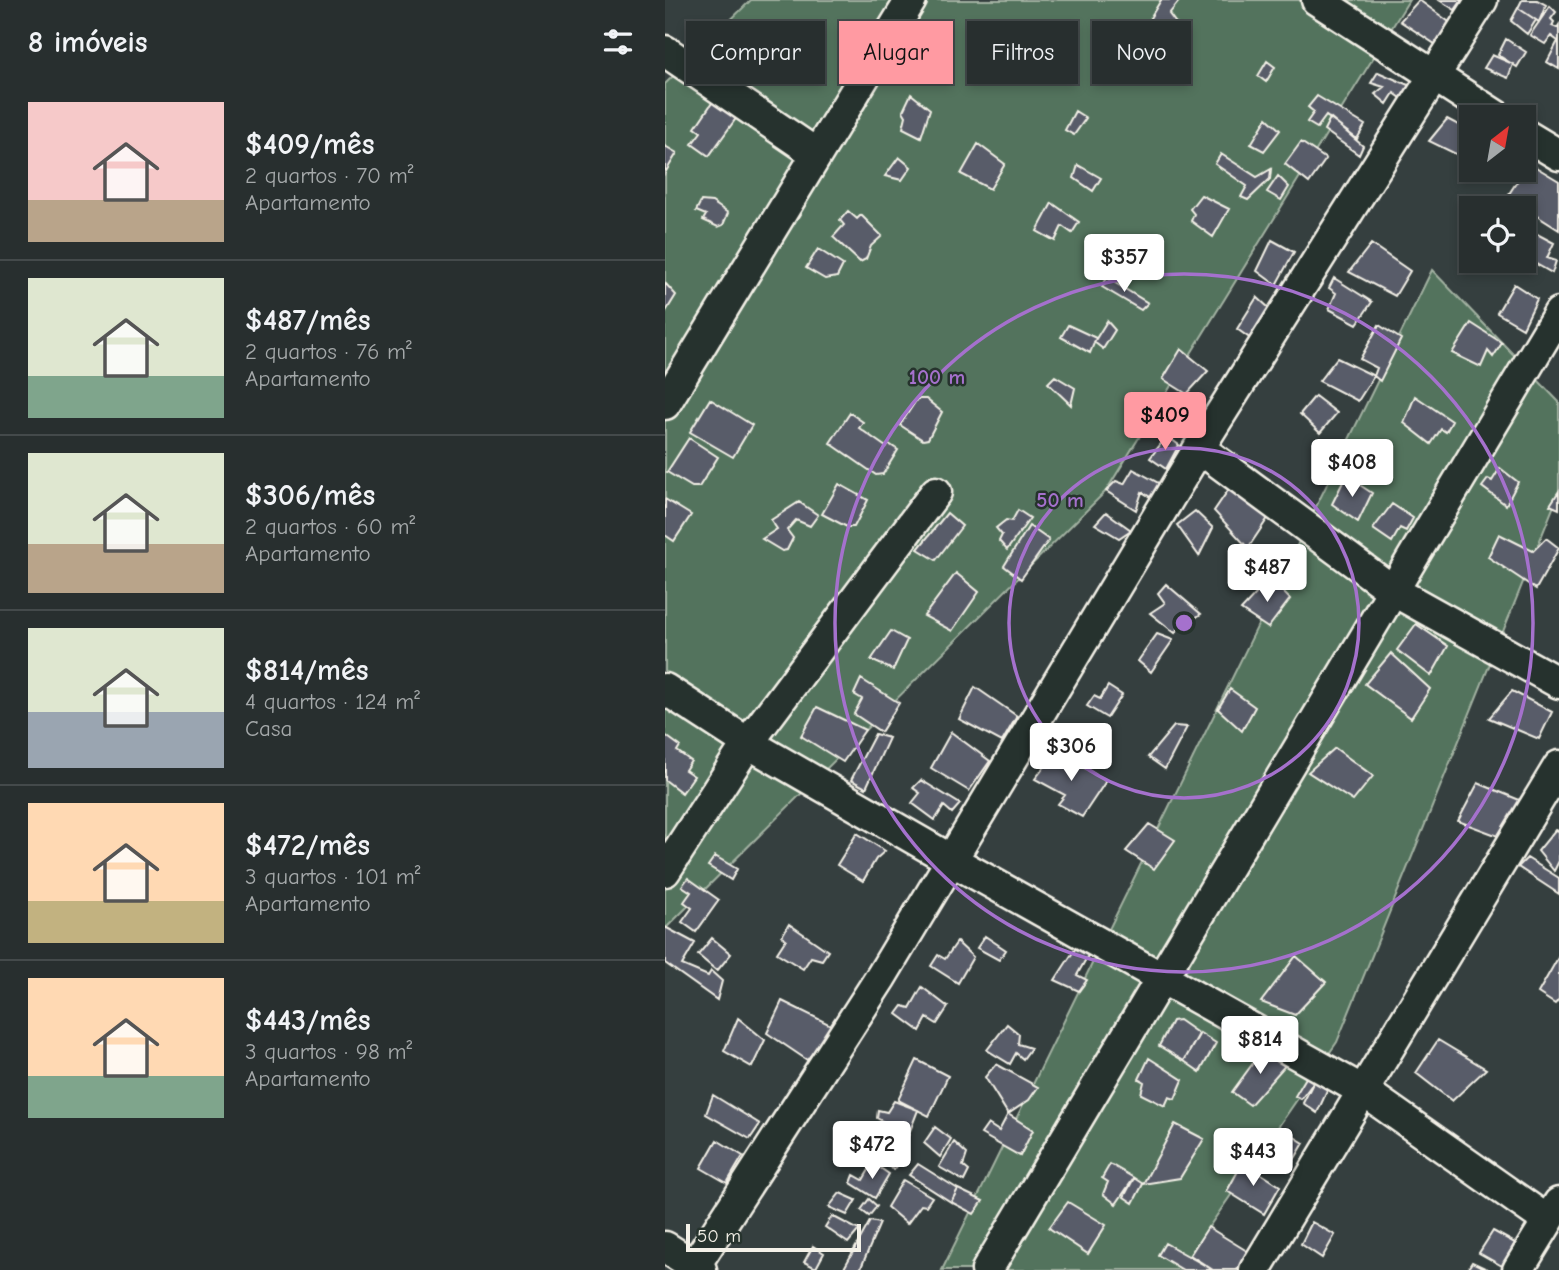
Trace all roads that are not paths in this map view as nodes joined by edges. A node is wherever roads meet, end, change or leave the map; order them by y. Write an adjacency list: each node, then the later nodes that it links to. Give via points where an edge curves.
1 (911, 0): 8 (street)
2 (1317, 0): 5 (street)
3 (1482, 0): 5 (street)
4 (665, 51): 8 (street)
5 (1434, 77): 6 (street); 12 (street)
6 (1479, 105)
7 (1537, 142): 9 (street)
8 (815, 153): 11 (street)
9 (1559, 155)
10 (1559, 313): 14 (street)
11 (665, 404)
12 (1199, 448): 14 (street); 19 (street)
13 (936, 492): 17 (street)
14 (1392, 590): 15 (street); 21 (street)
15 (1559, 683)
16 (665, 689): 17 (street)
17 (748, 743): 19 (street); 20 (street)
18 (1559, 766): 22 (street)
19 (953, 861): 21 (street); 25 (street)
20 (665, 871)
21 (1161, 977): 22 (street); 26 (street)
22 (1365, 1092): 23 (street); 27 (street)
23 (1554, 1212): 28 (street)
24 (665, 1247): 25 (street)
25 (696, 1269)
26 (987, 1270)
27 (1255, 1270)
28 (1517, 1270)

